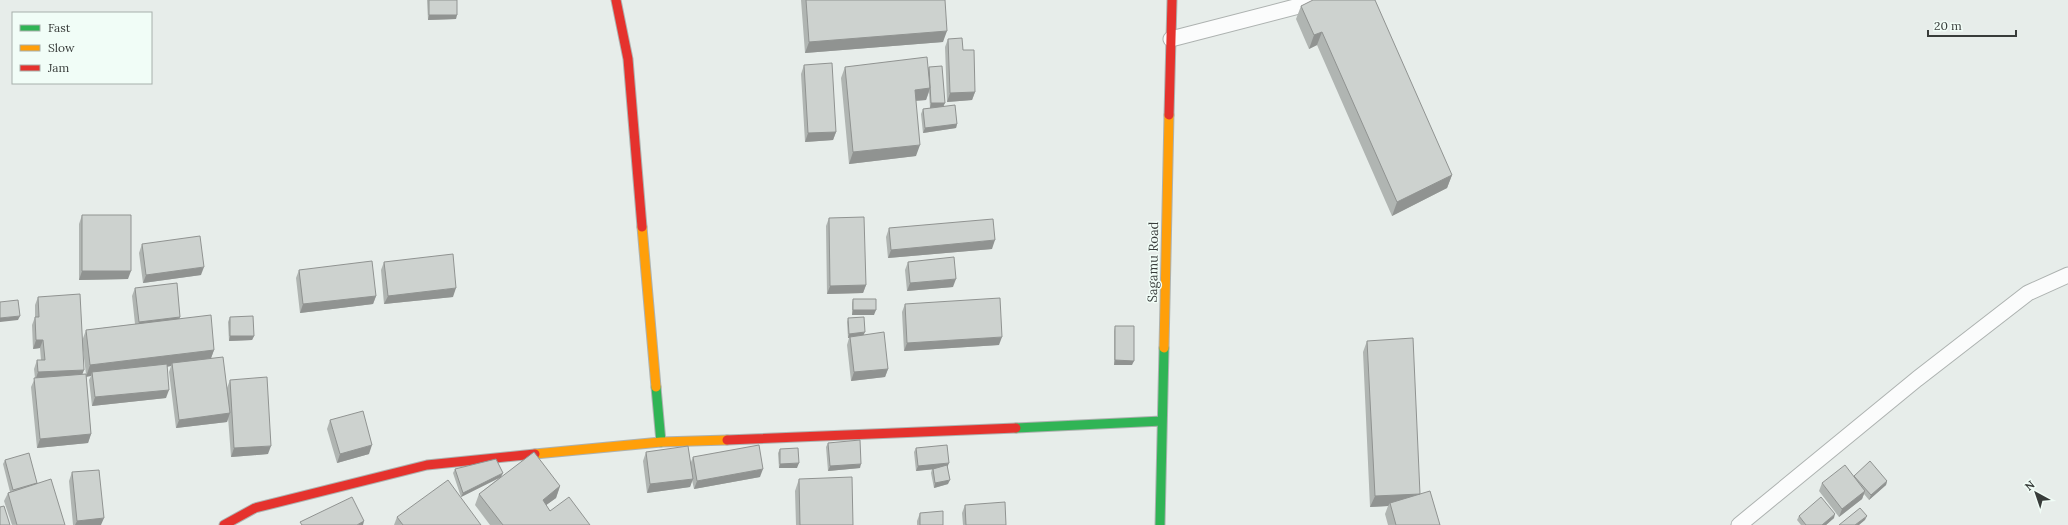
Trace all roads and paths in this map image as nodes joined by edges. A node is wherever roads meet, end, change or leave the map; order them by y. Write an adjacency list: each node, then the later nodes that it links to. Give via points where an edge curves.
1 (616, 0): 7 (main road, via 628,59)
2 (1172, 0): 4 (main road, Sagamu Road)
3 (1322, 0): 4 (lane)
4 (1171, 39): 6 (main road, Sagamu Road)
5 (2068, 275): 10 (lane, via 2028,293 1917,379)
6 (1162, 421): 7 (main road); 9 (main road, Sagamu Road)
7 (661, 442): 8 (main road, via 427,465 255,508)
8 (224, 525)
9 (1160, 525)
10 (1739, 525)

